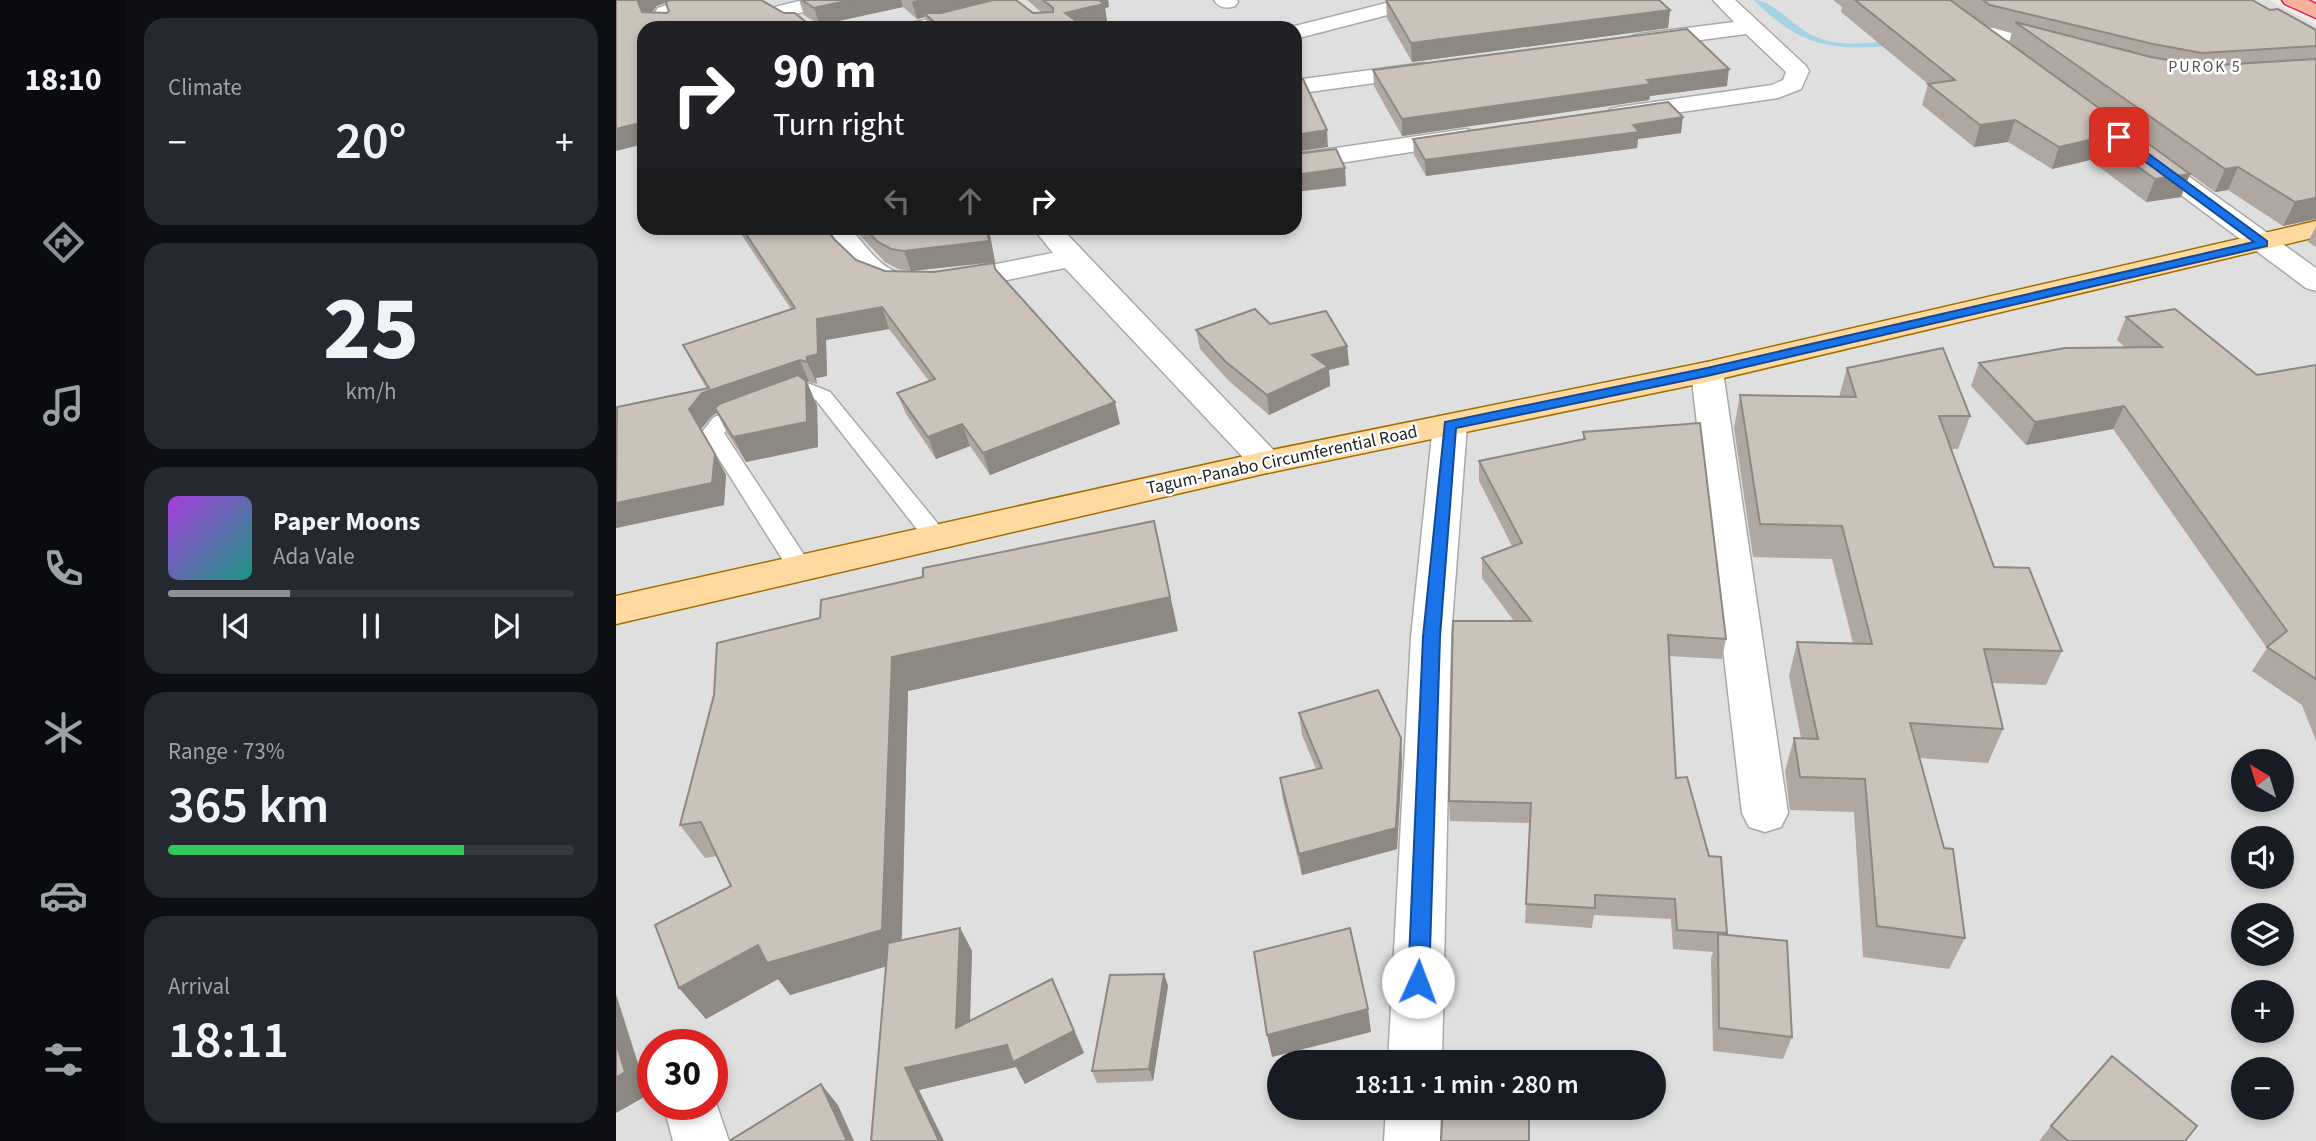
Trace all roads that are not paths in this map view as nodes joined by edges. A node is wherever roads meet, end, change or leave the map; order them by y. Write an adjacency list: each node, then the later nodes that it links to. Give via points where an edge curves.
1 (700, 0): 11 (street, via 666,12)
2 (756, 0): 8 (street)
3 (831, 0): 8 (street)
4 (1423, 0): 15 (street)
5 (1723, 0): 14 (street)
6 (2292, 0): 9 (highway)
7 (1004, 7): 13 (street)
8 (778, 12): 12 (street)
9 (2316, 12)
10 (1954, 16): 16 (street)
11 (659, 21)
12 (795, 21)
13 (947, 21)
14 (1749, 27): 17 (street); 22 (street, via 1798,71 1793,84 1778,91)
15 (1302, 30)
16 (1975, 31): 18 (lane); 19 (street)
17 (1612, 45)
18 (2060, 50)
19 (2020, 64)
20 (1446, 67): 21 (street)
21 (1302, 86)
22 (1599, 117)
23 (1488, 133): 25 (street)
24 (2119, 137): 29 (street)
25 (1302, 161)
26 (2316, 229): 29 (main road, Tagum-Panabo Circumferential Road)
27 (842, 235): 30 (street, via 871,267 900,282)
28 (1053, 235): 30 (street)
29 (2263, 243): 31 (street); 32 (main road, Tagum-Panabo Circumferential Road)
30 (1072, 258): 34 (street)
31 (2316, 282)
32 (1707, 372): 33 (main road, Tagum-Panabo Circumferential Road); 38 (street)
33 (1450, 425): 34 (main road, Tagum-Panabo Circumferential Road); 39 (street, via 1431,637)
34 (1267, 462): 35 (main road, Tagum-Panabo Circumferential Road)
35 (934, 536): 36 (main road, Tagum-Panabo Circumferential Road); 36 (lane, via 823,396 810,390 722,422 713,432)
36 (800, 567): 37 (main road, Tagum-Panabo Circumferential Road)
37 (616, 610)
38 (1765, 813)
39 (1415, 1050)
40 (1413, 1120): 41 (street)
41 (1412, 1141)

